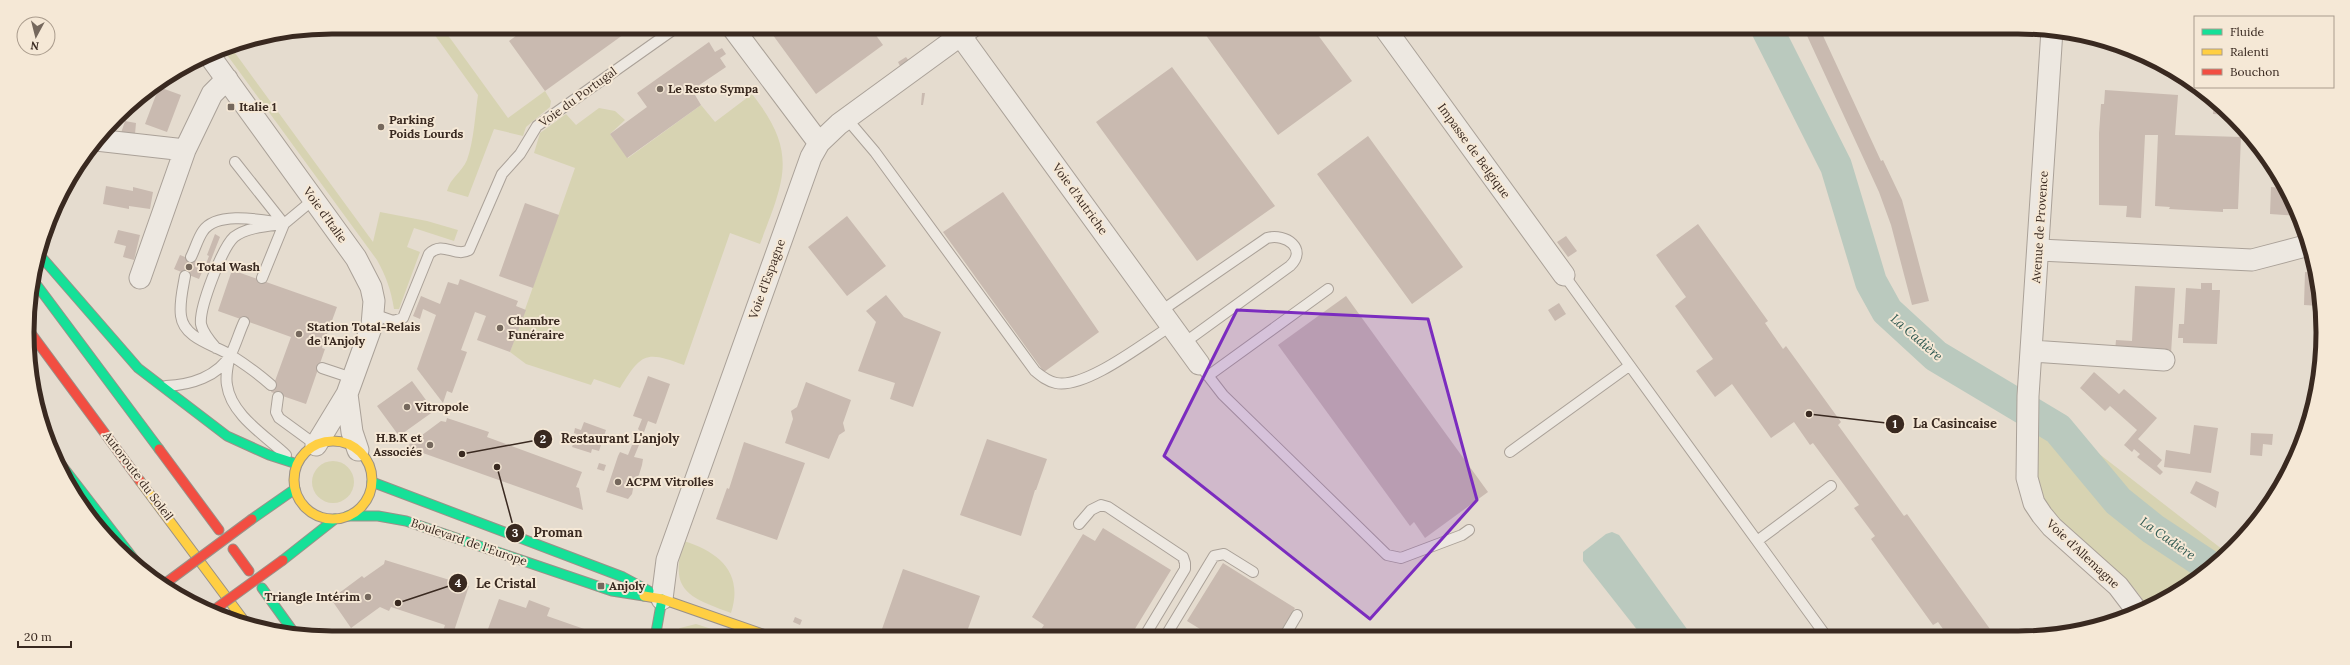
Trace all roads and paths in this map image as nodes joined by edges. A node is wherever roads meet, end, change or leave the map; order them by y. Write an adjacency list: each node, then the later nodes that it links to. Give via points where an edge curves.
1 (667, 34): 26 (lane, Voie du Portugal, via 537,126 520,154 502,174 469,250 461,253 442,247 429,254 403,318 393,321)
2 (737, 34): 11 (street)
3 (957, 34): 9 (street, Voie d'Espagne)
4 (965, 34): 27 (street, Voie d'Autriche)
5 (1389, 34): 20 (street, Impasse de Belgique)
6 (2052, 37): 17 (street, Avenue de Provence)
7 (212, 60): 8 (street, Voie d'Italie)
8 (227, 80): 12 (street, via 212,94); 14 (street, Voie d'Italie)
9 (847, 119): 11 (street, Voie d'Espagne); 27 (lane, via 1035,371 1046,379 1057,383 1090,377)
10 (104, 141): 12 (street)
11 (819, 143): 63 (street, Voie d'Espagne, via 808,164 669,554 663,578)
12 (185, 150): 22 (street)
13 (235, 162): 15 (lane)
14 (314, 199): 15 (lane); 26 (street, Voie d'Italie, via 366,273 371,287)
15 (284, 224): 18 (lane, via 252,218 210,224 203,231); 23 (lane); 31 (lane, via 256,228 235,236 227,245 202,309 201,325 207,338)
16 (2303, 247): 17 (street, via 2252,260)
17 (2039, 250): 32 (street, Avenue de Provence)
18 (191, 257)
19 (43, 259): 39 (main road, via 138,368)
20 (1564, 275): 35 (lane)
21 (185, 276): 31 (lane, via 181,316 194,336)
22 (140, 278)
23 (262, 278)
24 (38, 287): 54 (main road)
25 (1328, 289): 37 (lane)
26 (373, 314): 40 (street, Voie d'Italie, via 370,332)
27 (1166, 318): 30 (street, Voie d'Autriche); 30 (lane, via 1267,238 1280,236 1289,240 1297,254 1290,266)
28 (244, 322): 33 (lane)
29 (34, 338): 67 (main road, Autoroute du Soleil)
30 (1184, 343): 37 (street, Voie d'Autriche)
31 (216, 348): 33 (lane)
32 (2031, 351): 34 (street); 42 (street, Avenue de Provence)
33 (230, 355): 38 (lane); 39 (lane, via 219,368 201,379 183,385); 46 (lane, via 226,371 227,386 234,403 245,418)
34 (2164, 360)
35 (1629, 366): 45 (lane); 56 (lane)
36 (322, 368): 40 (lane)
37 (1203, 370): 55 (lane, via 1223,395 1387,555 1401,558)
38 (271, 385)
39 (162, 386): 46 (main road, via 228,436 269,455)
40 (350, 386): 43 (street, Voie d'Italie); 44 (street, Voie d'Italie, via 352,432)
41 (278, 397): 43 (lane, via 276,412 279,418)
42 (2026, 424): 64 (street, Voie d'Allemagne, via 2027,478 2034,503 2052,527 2118,586)
43 (316, 445): 44 (main road, via 326,441 338,441); 46 (main road, via 301,456)
44 (358, 450): 48 (main road, via 368,465)
45 (1510, 452)
46 (297, 464): 50 (main road)
47 (71, 476): 57 (main road)
48 (372, 482): 51 (main road, via 365,502); 63 (main road, via 623,577)
49 (1831, 486): 56 (lane)
50 (294, 489): 52 (main road, via 309,511 321,517); 61 (main road, bridge)
51 (348, 516): 52 (main road); 63 (main road, Boulevard de l'Europe, via 378,516 406,521 612,591)
52 (335, 519): 65 (main road, bridge)
53 (1079, 524): 71 (lane, via 1091,510 1101,505 1183,557 1185,569)
54 (219, 530)
55 (1469, 530)
56 (1757, 541): 74 (lane)
57 (125, 548)
58 (233, 549): 59 (main road)
59 (249, 571)
60 (1253, 572): 72 (lane, via 1224,554 1214,556)
61 (168, 581)
62 (262, 588): 68 (main road)
63 (662, 599): 69 (main road); 70 (main road, Boulevard de l'Europe)
64 (2134, 607)
65 (217, 608)
66 (1297, 615): 73 (lane)
67 (241, 616)
68 (290, 627)
69 (656, 631)
70 (754, 631)
71 (1148, 631)
72 (1169, 631)
73 (1288, 631)
74 (1822, 631)

